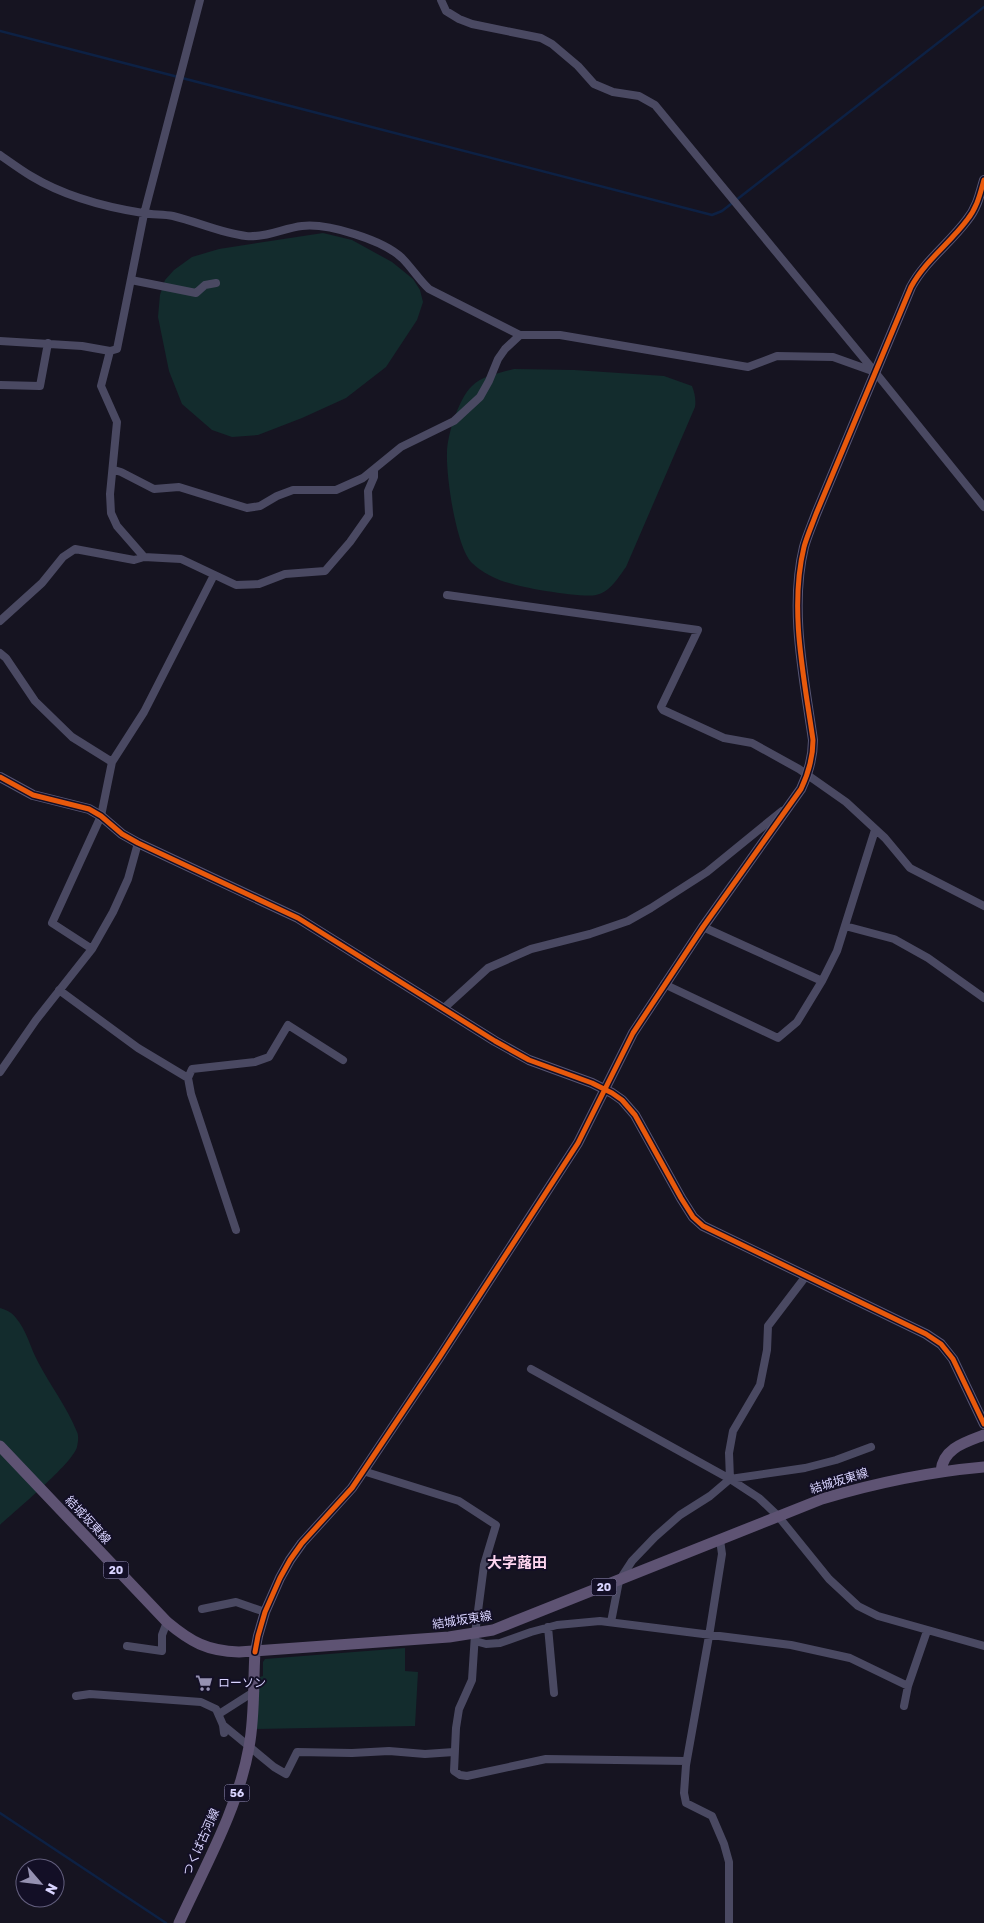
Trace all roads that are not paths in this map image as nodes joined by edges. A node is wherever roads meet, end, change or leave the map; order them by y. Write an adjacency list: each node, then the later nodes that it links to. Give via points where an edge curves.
1 (200, 0): 5 (street)
2 (441, 0): 12 (street, via 446,11 472,24 541,38 578,66 594,84 613,92 639,96 655,106)
3 (0, 155): 5 (street, via 32,177 61,191)
4 (984, 180): 12 (street, via 980,198 967,220 916,278)
5 (144, 214): 6 (street); 8 (street, via 170,216 250,236 313,225 356,235 398,254 429,289)
6 (131, 280): 7 (street, via 196,293 205,285); 11 (street, via 117,349)
7 (216, 283)
8 (520, 335): 12 (street, via 569,337 748,367 777,356 834,357); 15 (street, via 498,359 489,382 473,406 454,421 401,447)
9 (0, 341): 10 (street)
10 (48, 343): 11 (street); 13 (street, via 40,386)
11 (110, 351): 14 (street, via 101,386 117,422)
12 (875, 372): 16 (street); 23 (street, via 809,532 801,565 798,615 813,740)
13 (0, 385)
14 (114, 470): 15 (street, via 154,489 182,488 250,508 293,490 336,490); 17 (street, via 111,513 117,526)
15 (374, 470): 18 (street, via 368,491 369,515 325,571 285,574 259,584 236,585)
16 (984, 507)
17 (144, 557): 18 (street, via 181,558); 20 (street, via 134,560 79,549 71,551)
18 (214, 575): 22 (street, via 144,712)
19 (447, 595): 23 (street, via 698,630 661,707 667,713 724,738 752,743)
20 (0, 621)
21 (0, 653): 22 (street, via 42,707 72,737)
22 (112, 762): 26 (street)
23 (808, 775): 25 (street); 27 (street, via 846,802)
24 (0, 778): 26 (street, via 33,795 89,809)
25 (790, 805): 31 (street); 37 (street, via 706,872 651,908 613,926 531,949 488,968)
26 (101, 816): 28 (street); 32 (street, via 52,923)
27 (875, 830): 29 (street, via 910,868); 30 (street)
28 (138, 843): 32 (street, via 128,879); 37 (street, via 298,918)
29 (984, 906)
30 (844, 926): 33 (street, via 837,951); 36 (street, via 894,939 928,958)
31 (703, 927): 33 (street); 34 (street)
32 (92, 950): 35 (street)
33 (822, 981): 34 (street, via 797,1022 778,1038)
34 (664, 984): 41 (street, via 633,1033)
35 (59, 990): 39 (street); 40 (street, via 138,1048)
36 (984, 998)
37 (444, 1009): 41 (street, via 530,1060)
38 (343, 1060): 40 (street, via 288,1025 269,1057 255,1062 192,1069)
39 (0, 1072)
40 (188, 1078): 42 (street)
41 (606, 1089): 43 (street, via 622,1100 634,1115 681,1198 703,1226); 50 (street, via 578,1143)
42 (236, 1230)
43 (806, 1276): 45 (street, via 941,1344 953,1359); 52 (street, via 768,1326 760,1384 733,1431 729,1453)
44 (532, 1369): 52 (street)
45 (984, 1424)
46 (984, 1435): 51 (main road, via 952,1450)
47 (0, 1446): 58 (main road, 結城坂東線 / 20)
48 (870, 1447): 52 (street, via 805,1468)
49 (984, 1467): 51 (main road, 結城坂東線 / 20)
50 (363, 1471): 57 (street, via 290,1560); 63 (street, via 459,1501 496,1525 484,1565)
51 (941, 1471): 53 (main road, 結城坂東線 / 20, via 864,1486)
52 (730, 1480): 53 (street, via 760,1498); 55 (street, via 654,1537)
53 (778, 1516): 54 (main road, 結城坂東線 / 20); 61 (street, via 829,1579 858,1606 878,1616)
54 (720, 1540): 55 (main road, 結城坂東線 / 20); 62 (street, via 722,1554)
55 (619, 1581): 59 (street); 63 (main road, 結城坂東線 / 20)
56 (202, 1609): 57 (street, via 236,1602)
57 (265, 1612): 66 (street)
58 (167, 1622): 64 (street, via 162,1635 162,1651); 66 (main road, 結城坂東線 / 20, via 210,1649)
59 (611, 1622): 60 (street); 62 (street)
60 (548, 1628): 63 (street, via 500,1643 486,1644); 69 (street)
61 (927, 1631): 65 (street); 67 (street)
62 (709, 1636): 67 (street, via 782,1644 850,1658); 75 (street)
63 (475, 1638): 66 (main road, 結城坂東線 / 20); 74 (street, via 472,1680 459,1709)
64 (127, 1646)
65 (984, 1646)
66 (255, 1652): 68 (main road, つくば古河線 / 56)
67 (908, 1686): 71 (street)
68 (255, 1691): 72 (street); 73 (main road, つくば古河線 / 56)
69 (554, 1693)
70 (76, 1696): 72 (street, via 90,1694 202,1702)
71 (904, 1706)
72 (219, 1714): 73 (street, via 224,1729)
73 (250, 1746): 74 (street, via 286,1774 295,1754 301,1752); 76 (main road, つくば古河線 / 56, via 234,1801)
74 (454, 1752): 75 (street, via 454,1771 468,1776 546,1759)
75 (686, 1761): 77 (street, via 686,1803 712,1816 729,1862)
76 (178, 1923)
77 (729, 1923)

